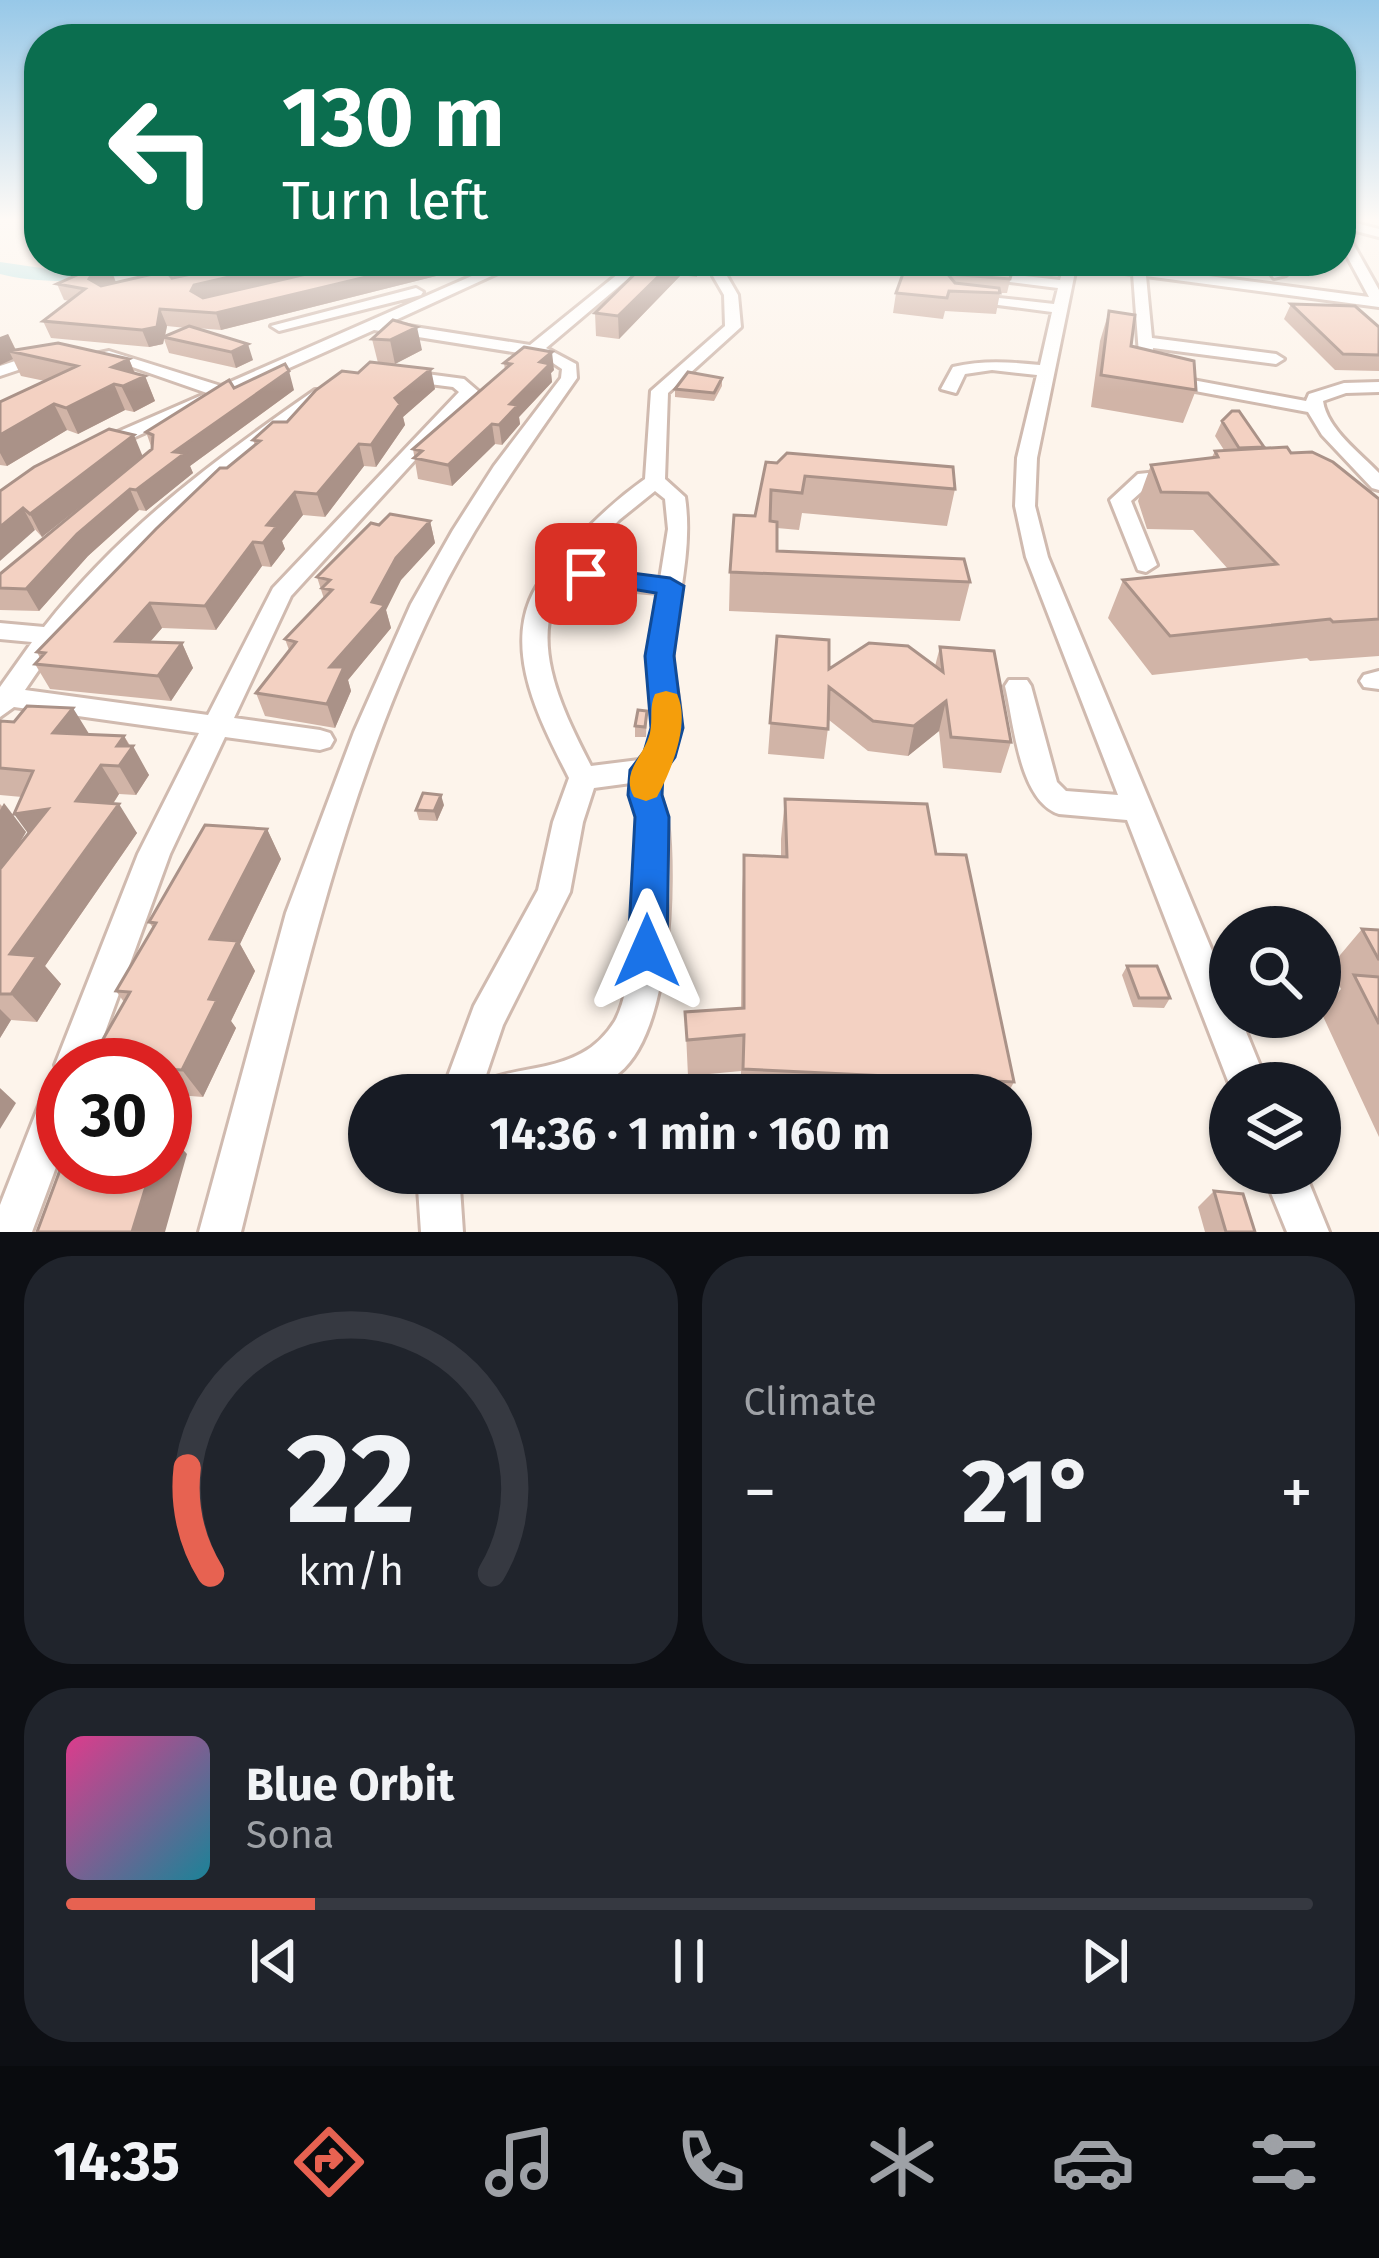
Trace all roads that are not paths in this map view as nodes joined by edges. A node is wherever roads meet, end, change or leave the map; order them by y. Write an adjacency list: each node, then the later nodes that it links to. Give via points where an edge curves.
1 (177, 276): 12 (street)
2 (459, 276): 17 (street)
3 (470, 276): 16 (street)
4 (623, 276): 19 (street)
5 (720, 276): 33 (street, via 733,326 660,391)
6 (985, 276): 11 (street)
7 (1139, 276): 18 (street)
8 (1183, 276): 15 (street)
9 (1215, 276): 13 (street)
10 (1357, 276): 13 (street)
11 (1066, 277): 14 (street, via 1013,311); 24 (street)
12 (130, 287)
13 (1325, 291): 15 (street)
14 (953, 295)
15 (1378, 301)
16 (371, 325): 19 (street); 29 (street)
17 (279, 326)
18 (1144, 342): 22 (street); 30 (street, via 1147,377)
19 (534, 350): 55 (street, via 562,358 569,378 464,530 368,732 303,913)
20 (71, 352): 23 (street)
21 (92, 352): 29 (street)
22 (1276, 358)
23 (0, 371)
24 (1047, 371): 28 (street, via 976,365 959,370); 46 (street, via 1025,506 1037,556)
25 (372, 373): 42 (street, via 469,391 281,593)
26 (336, 383): 39 (street, via 152,523)
27 (1379, 387): 30 (street, via 1327,392)
28 (950, 389)
29 (221, 392): 31 (street)
30 (1314, 409): 34 (street)
31 (80, 456)
32 (1210, 475): 35 (street, via 1145,478 1120,500)
33 (655, 481): 36 (street, via 617,506); 37 (street, via 675,497)
34 (1379, 484)
35 (1146, 565)
36 (563, 568): 37 (street); 45 (street, via 539,606 536,647 552,714)
37 (670, 586): 44 (street, via 660,656 667,728)
38 (0, 631): 39 (street)
39 (49, 636): 41 (street)
40 (1018, 686): 46 (street, via 1050,795)
41 (2, 700): 42 (street)
42 (218, 726): 43 (street); 47 (street, via 154,854)
43 (320, 740)
44 (647, 770): 45 (street); 50 (street, via 647,984 634,1026 610,1057)
45 (583, 778): 49 (street, via 554,892)
46 (1138, 809): 48 (street)
47 (84, 1038)
48 (1240, 1062)
49 (467, 1074)
50 (574, 1074)
51 (36, 1166): 54 (street)
52 (440, 1194): 56 (street)
53 (1293, 1194): 57 (street)
54 (11, 1232)
55 (220, 1232)
56 (442, 1232)
57 (1308, 1232)

